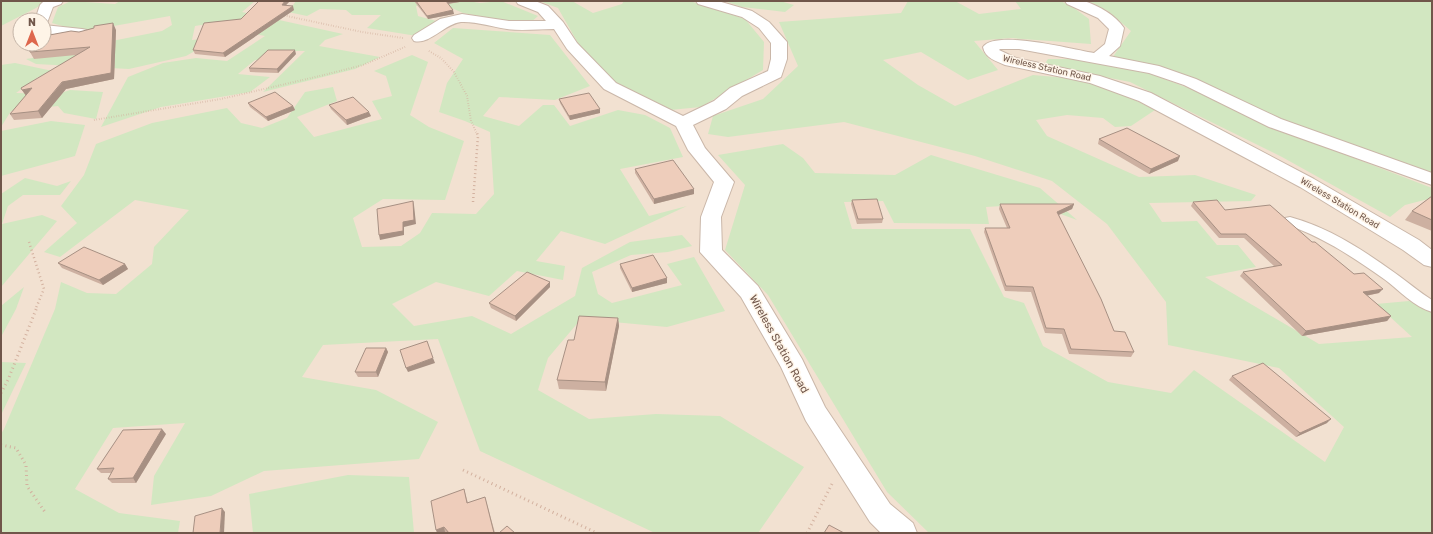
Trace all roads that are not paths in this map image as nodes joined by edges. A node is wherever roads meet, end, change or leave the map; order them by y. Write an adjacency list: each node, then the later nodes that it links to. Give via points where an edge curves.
1 (56, 1): 5 (street, via 47,5)
2 (523, 1): 6 (street, via 543,9)
3 (703, 1): 11 (street, via 747,14 764,25 778,42 779,59 775,74 736,92 720,105)
4 (1072, 1): 10 (street, via 1103,15 1117,28 1112,46)
5 (45, 12)
6 (558, 25): 9 (street, via 509,25 462,18 445,22); 11 (street, via 572,46 610,86)
7 (52, 30): 8 (street)
8 (82, 33)
9 (419, 38)
10 (1098, 58): 12 (street, Wireless Station Road, via 1153,69 1190,82 1275,123); 14 (street, Wireless Station Road, via 1019,44 998,44 991,47 992,52 1011,62 1094,79 1145,97 1307,183)
11 (683, 123): 16 (street, Wireless Station Road, via 697,150 724,182 711,217 711,252 750,292 793,366 815,413 844,459 880,513)
12 (1432, 179)
13 (1290, 221): 15 (lane, via 1305,225 1323,235 1385,273)
14 (1432, 260)
15 (1432, 307)
16 (902, 533)

